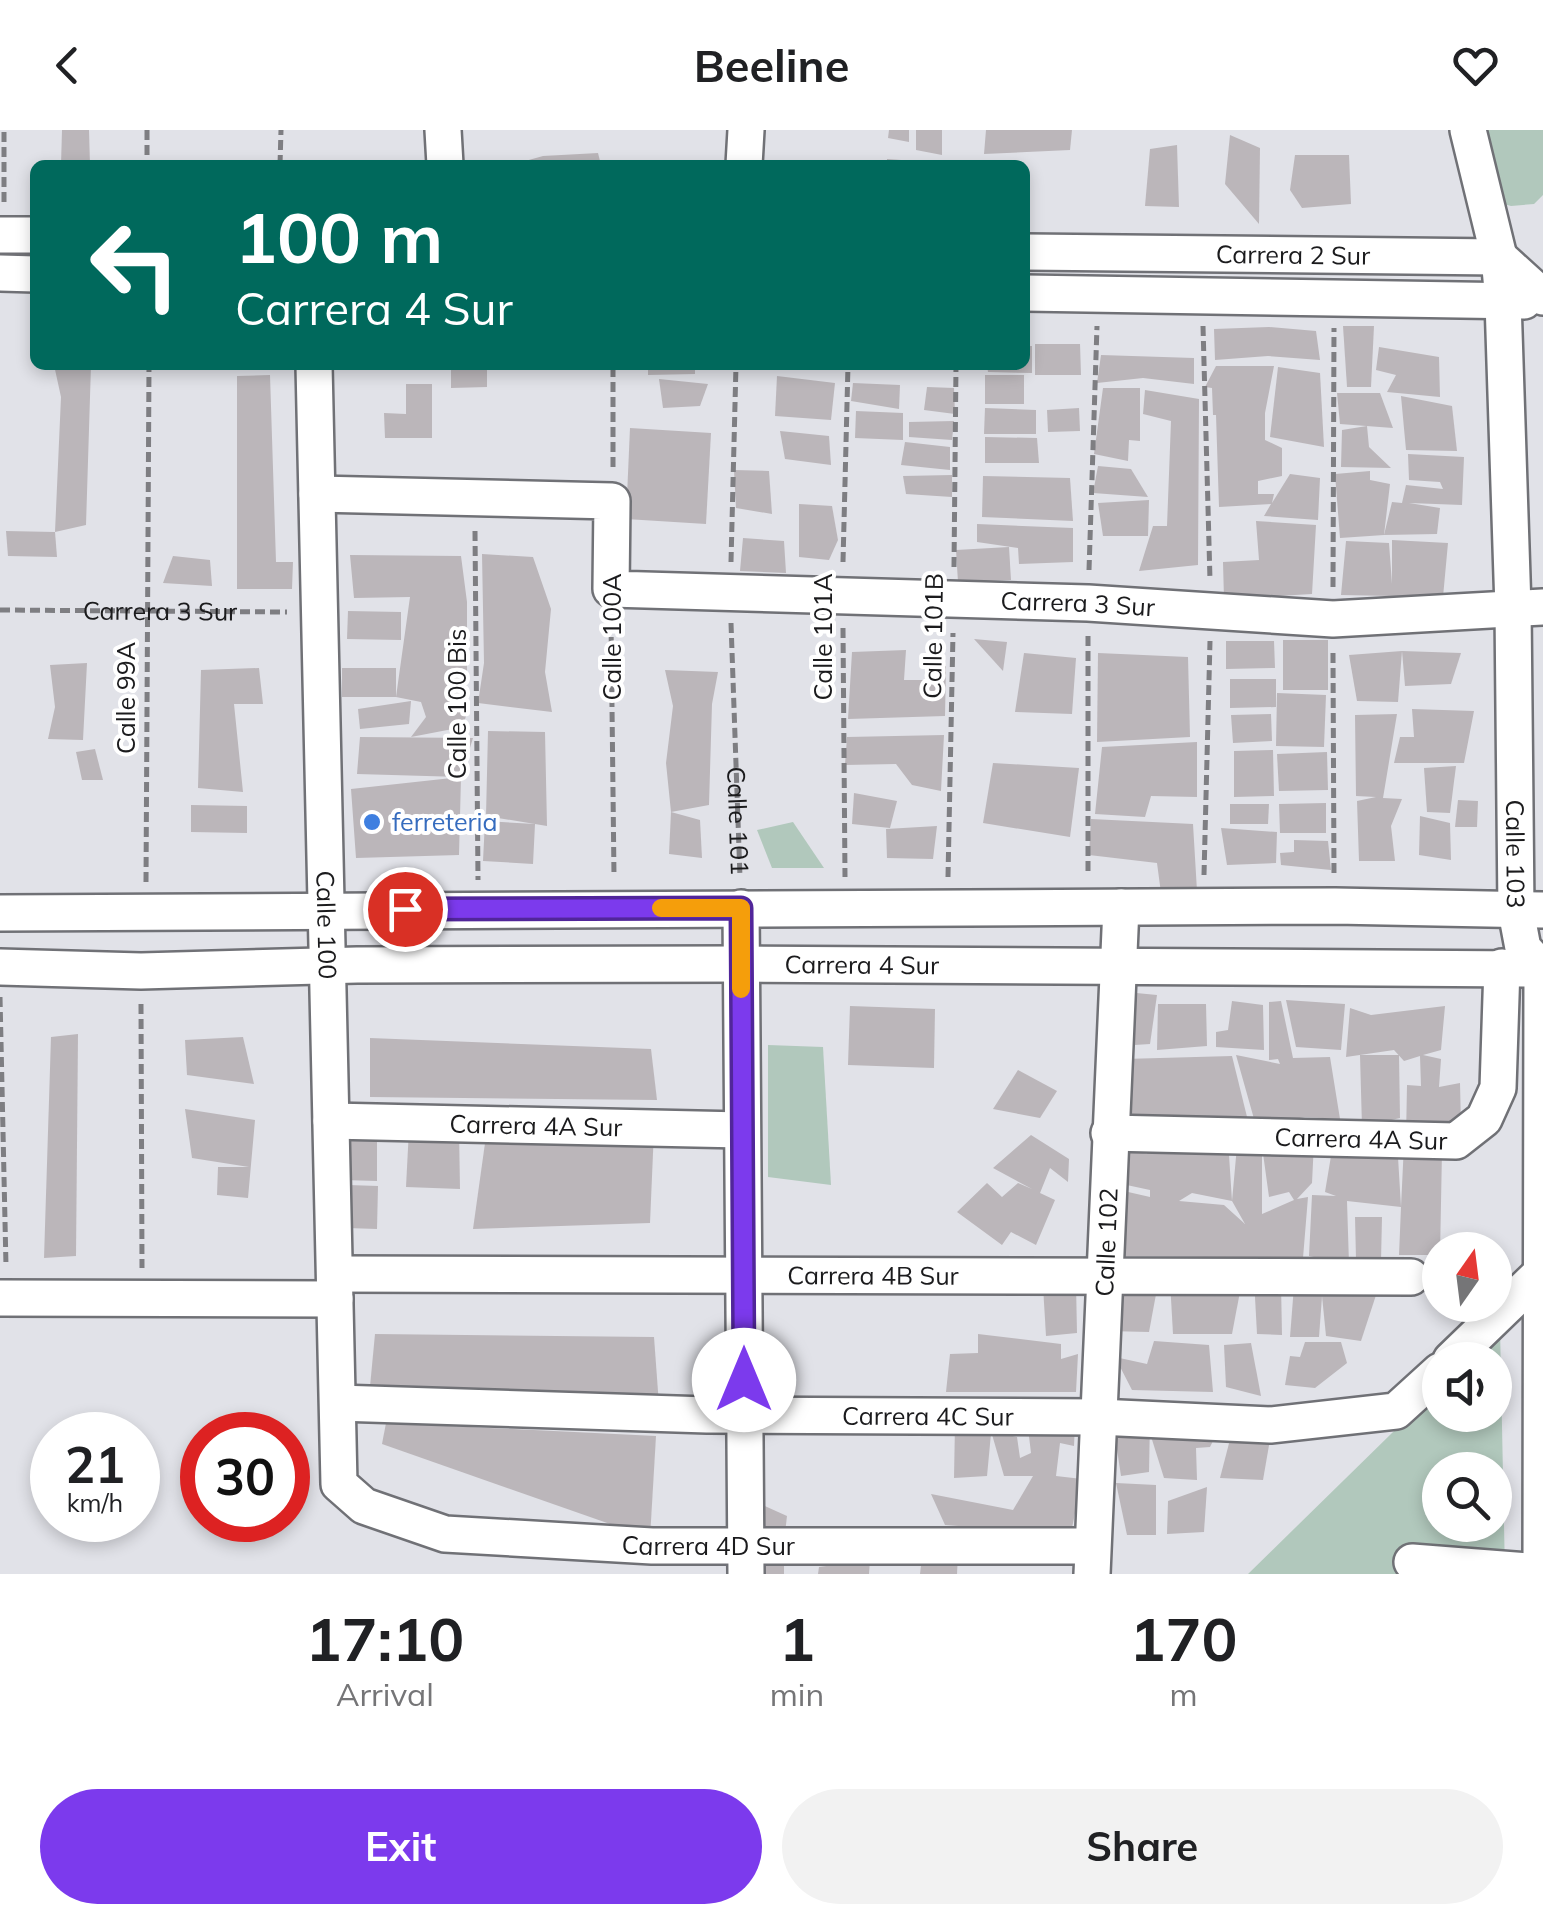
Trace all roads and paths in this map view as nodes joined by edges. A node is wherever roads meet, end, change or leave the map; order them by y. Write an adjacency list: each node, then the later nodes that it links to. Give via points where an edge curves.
1 (4, 130): 11 (path)
2 (147, 130): 7 (path)
3 (281, 130): 8 (path)
4 (443, 130): 9 (street)
5 (746, 130): 10 (street)
6 (1468, 130): 13 (street, Calle 103)
7 (148, 160)
8 (280, 160)
9 (445, 160)
10 (744, 160)
11 (13, 235)
12 (1030, 252): 13 (street, Carrera 2 Sur)
13 (1499, 256): 17 (street, Carrera 2 Sur); 18 (street, Calle 103)
14 (0, 274): 15 (street)
15 (30, 274)
16 (1030, 293): 18 (street, Carrera 2 Sur)
17 (1543, 299): 18 (street, Carrera 2 Sur)
18 (1502, 301): 32 (street, Calle 103)
19 (150, 370): 33 (path, Calle 99A)
20 (314, 370): 25 (street, Calle 100)
21 (613, 370): 27 (path)
22 (736, 370): 29 (path, Calle 101)
23 (848, 370): 30 (path, Calle 101A)
24 (956, 370): 31 (path, Calle 101B)
25 (317, 494): 26 (street); 35 (street, Calle 100)
26 (475, 498): 27 (street); 43 (path, Calle 100 Bis)
27 (612, 501): 28 (street, Calle 100A)
28 (611, 589): 29 (street, Carrera 3 Sur); 36 (path, Calle 100A)
29 (730, 593): 30 (street, Carrera 3 Sur); 37 (path, Calle 101)
30 (842, 594): 31 (street, Carrera 3 Sur); 38 (path, Calle 101A)
31 (954, 598): 32 (street, Carrera 3 Sur, via 1333,619); 39 (path, Calle 101B)
32 (1528, 608): 44 (street, Calle 103)
33 (146, 609): 34 (path, Carrera 3 Sur); 35 (path, Carrera 3 Sur); 41 (path, Calle 99A)
34 (0, 610)
35 (319, 612): 42 (street, Calle 100)
36 (615, 908): 37 (street); 43 (street)
37 (741, 908): 38 (street); 46 (street, Calle 101)
38 (845, 908): 39 (street)
39 (947, 908): 40 (street)
40 (1121, 908): 44 (street); 51 (street, Calle 102)
41 (146, 910): 42 (street); 45 (street)
42 (326, 910): 43 (street); 47 (street, Calle 100)
43 (478, 910)
44 (1529, 911): 50 (street, Calle 103, via 1523,948)
45 (0, 913)
46 (741, 964): 47 (street, Carrera 4 Sur); 51 (street, Carrera 4 Sur); 55 (street, Calle 101)
47 (328, 966): 52 (street, Carrera 4 Sur); 54 (street, Calle 100)
48 (1502, 966): 50 (street, Carrera 4 Sur); 51 (street, Carrera 4 Sur); 56 (street, Carrera 4A Sur, via 1498,1088 1484,1119 1456,1141)
49 (0, 968): 52 (street, Carrera 4 Sur)
50 (1542, 969): 57 (street, Calle 103)
51 (1115, 970): 56 (street, Calle 102)
52 (141, 971): 63 (path)
53 (0, 984): 62 (path)
54 (331, 1121): 55 (street, Carrera 4A Sur); 61 (street, Calle 100)
55 (742, 1130): 58 (street, Calle 101)
56 (1109, 1133): 59 (street, Calle 102)
57 (1541, 1273): 64 (street, Calle 103); 65 (street)
58 (744, 1275): 59 (street, Carrera 4B Sur); 61 (street, Carrera 4B Sur); 68 (street, Calle 101)
59 (1104, 1276): 60 (street, Carrera 4B Sur); 69 (street, Calle 102)
60 (1411, 1277)
61 (335, 1287): 63 (street, Carrera 4B Sur); 67 (street, Calle 100)
62 (3, 1298): 63 (street, Carrera 4B Sur)
63 (142, 1299)
64 (1543, 1312): 74 (street, Calle 103)
65 (1470, 1342)
66 (1422, 1387): 69 (street, Carrera 4C Sur, via 1396,1411 1270,1424)
67 (338, 1403): 68 (street, Carrera 4C Sur); 70 (street, Calle 100)
68 (744, 1416): 69 (street, Carrera 4C Sur); 71 (street, Calle 101)
69 (1098, 1417): 72 (street, Calle 102)
70 (340, 1484): 71 (street, Carrera 4D Sur, via 364,1506 445,1534 652,1546)
71 (745, 1559): 72 (street, Carrera 4D Sur)
72 (1092, 1560)
73 (1412, 1562): 74 (street)
74 (1541, 1573)

